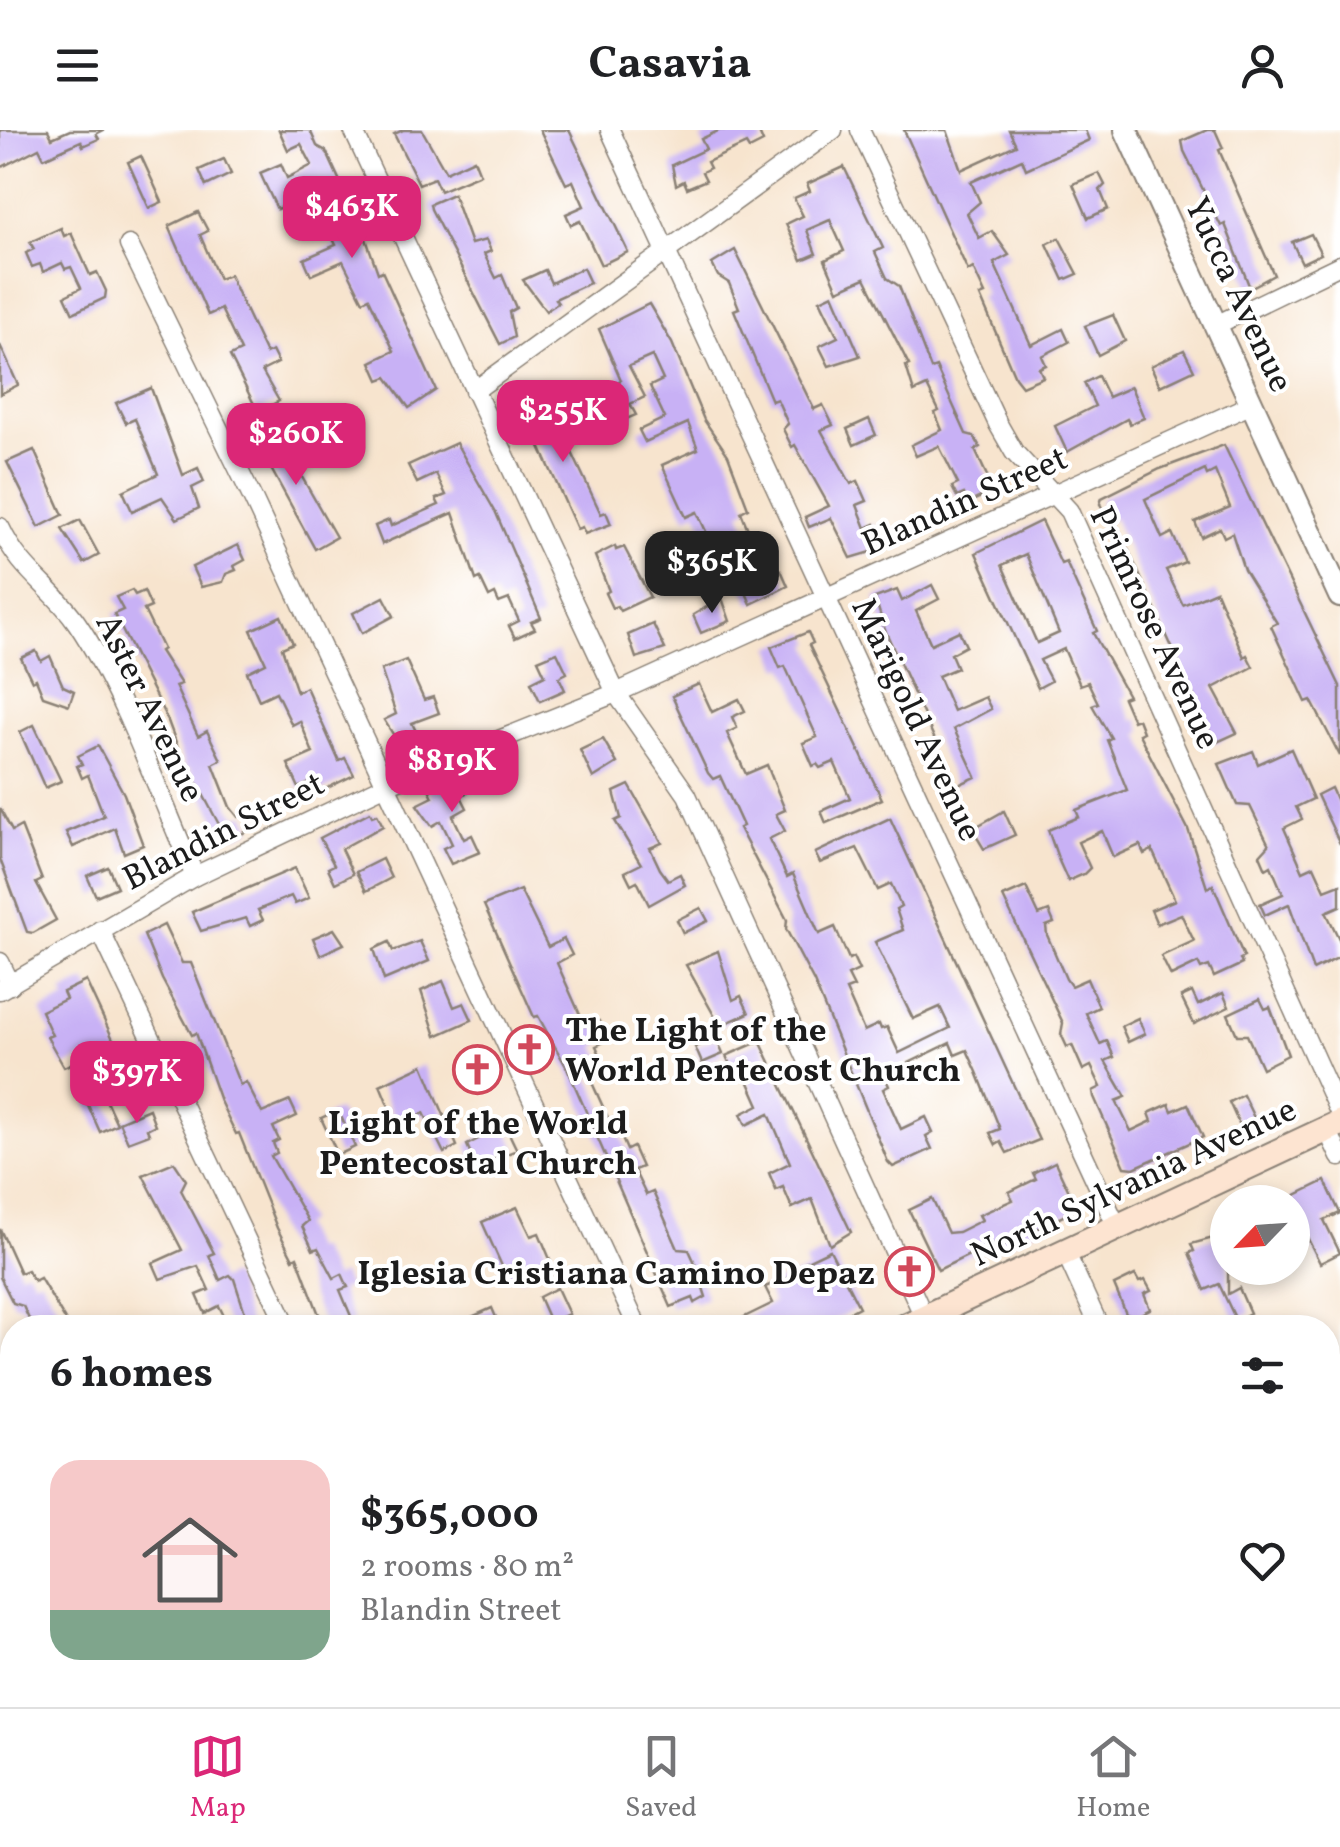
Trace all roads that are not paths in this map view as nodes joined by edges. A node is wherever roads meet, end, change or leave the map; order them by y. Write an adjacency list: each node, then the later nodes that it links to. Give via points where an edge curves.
1 (353, 130): 10 (street)
2 (610, 130): 7 (street, Marigold Avenue)
3 (833, 130): 7 (street)
4 (860, 130): 12 (street, Primrose Avenue, via 998,424 1014,452)
5 (1126, 130): 9 (street, Yucca Avenue)
6 (129, 245): 17 (street)
7 (666, 252): 10 (street); 15 (street, Marigold Avenue)
8 (1340, 265): 9 (street)
9 (1216, 325): 11 (street, Yucca Avenue)
10 (474, 390): 16 (street)
11 (1252, 404): 12 (street, Blandin Street); 14 (street, Yucca Avenue)
12 (1056, 494): 15 (street, Blandin Street); 22 (street, Primrose Avenue, via 1069,510)
13 (0, 527): 18 (street, Aster Avenue, via 22,567 75,619 98,658)
14 (1340, 596)
15 (826, 598): 16 (street, Blandin Street); 24 (street, Marigold Avenue)
16 (616, 693): 17 (street, Blandin Street); 28 (street, via 687,796)
17 (384, 786): 18 (street, Blandin Street); 27 (street)
18 (195, 876): 19 (street, Blandin Street)
19 (100, 930): 21 (street, Blandin Street); 26 (street)
20 (0, 962): 21 (street)
21 (5, 987)
22 (1336, 1122): 23 (street, Primrose Avenue); 24 (main road, North Sylvania Avenue)
23 (1340, 1157)
24 (1117, 1227): 25 (main road, North Sylvania Avenue)
25 (1065, 1251): 29 (main road, North Sylvania Avenue); 30 (street)
26 (282, 1315)
27 (632, 1315)
28 (910, 1315)
29 (928, 1315)
30 (1094, 1315)

